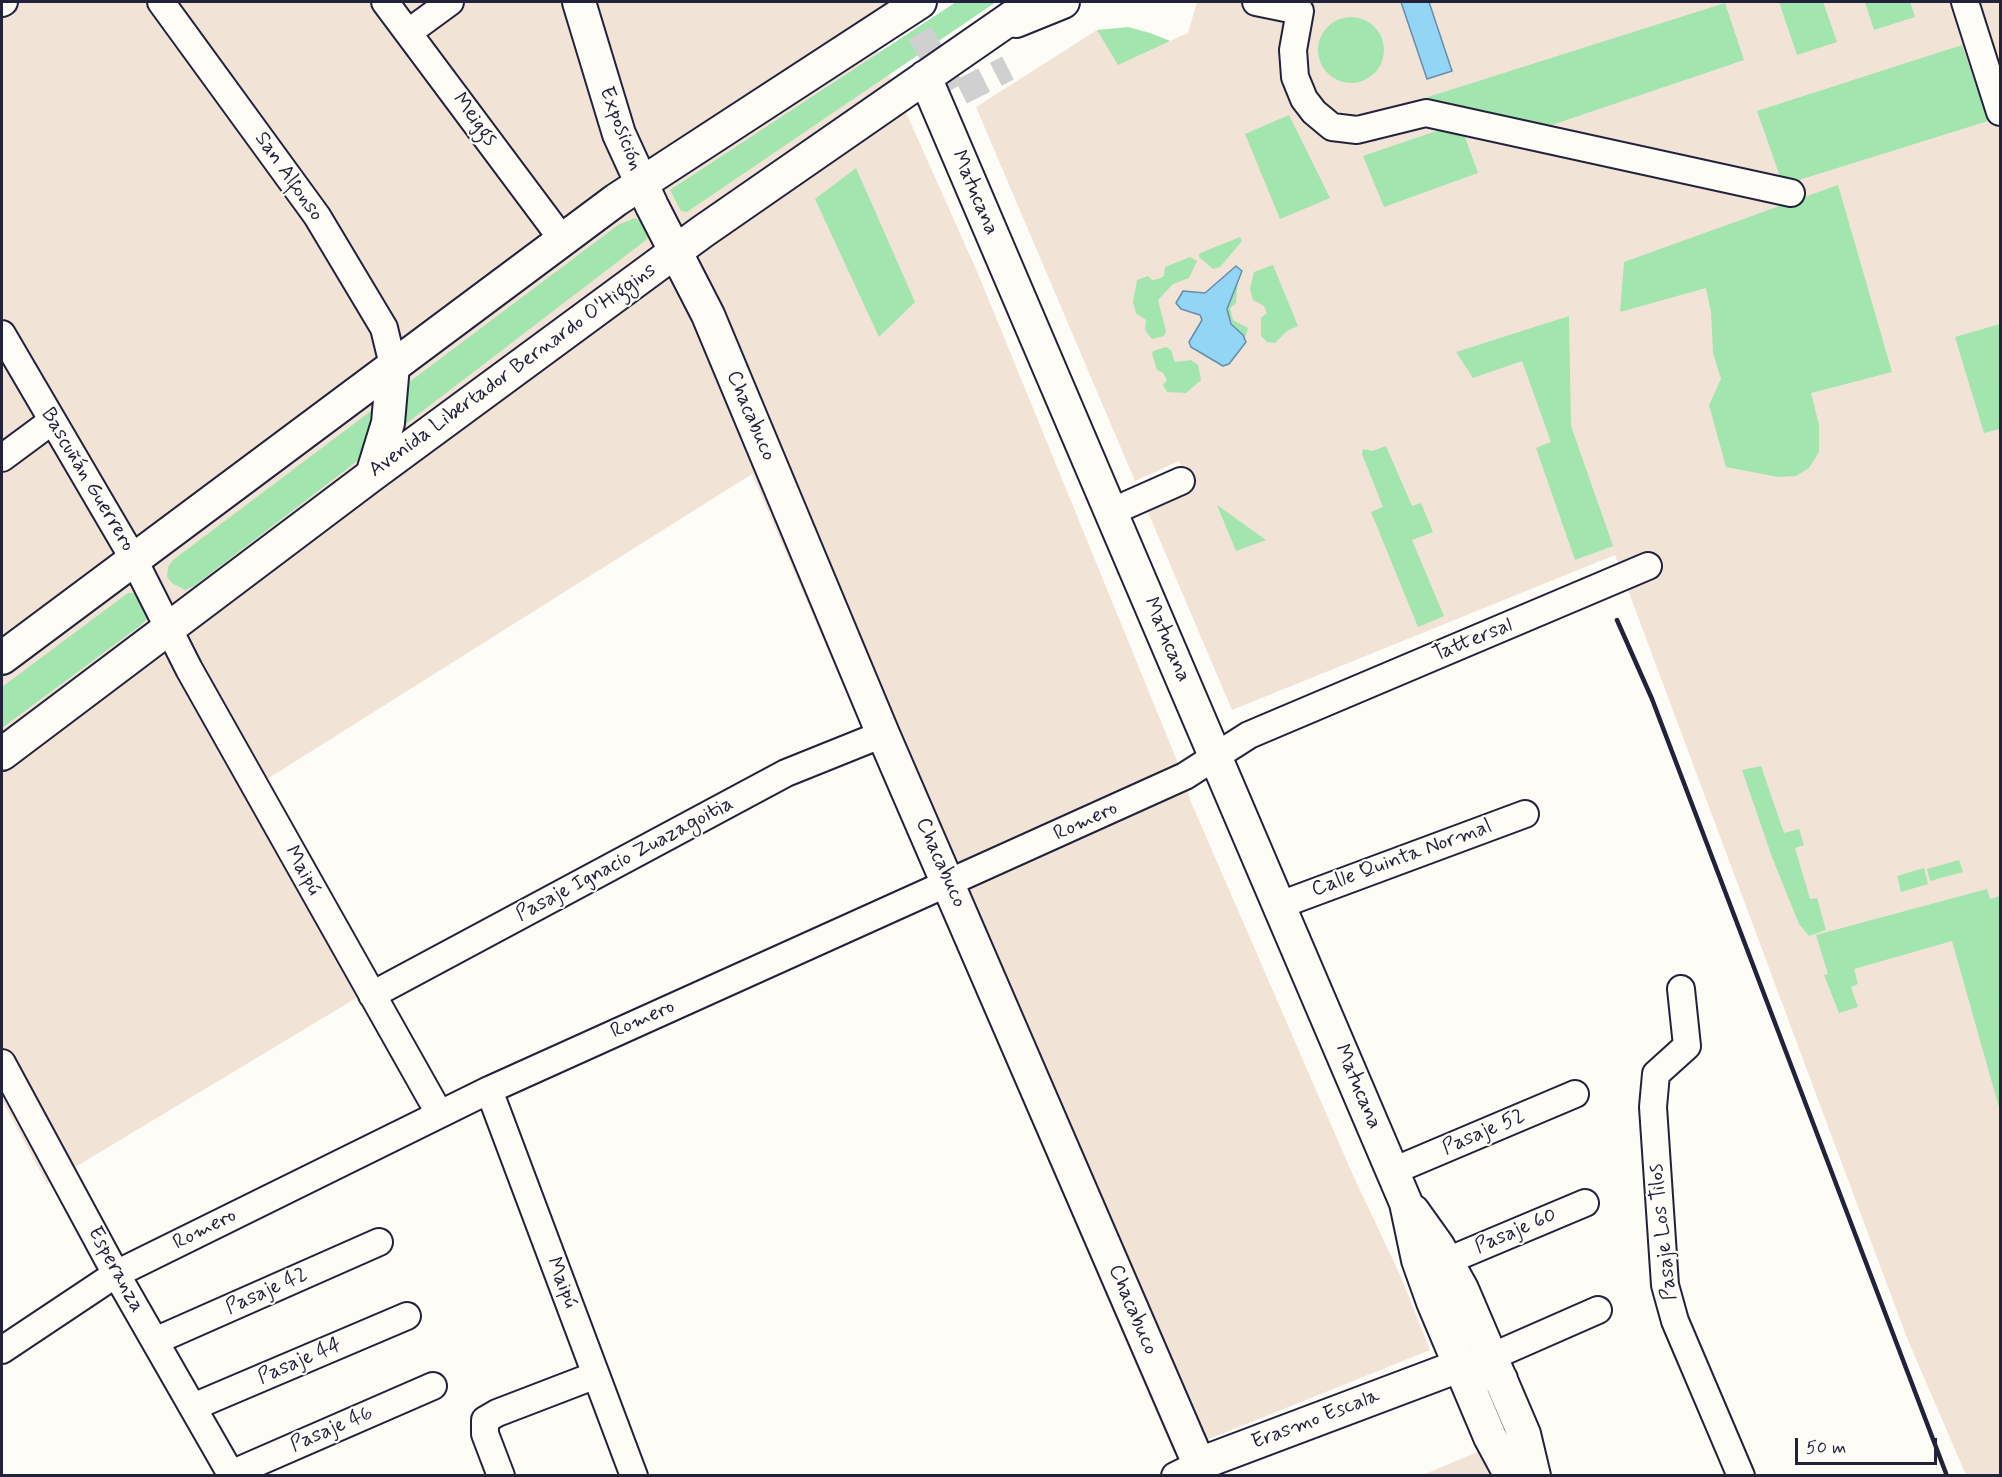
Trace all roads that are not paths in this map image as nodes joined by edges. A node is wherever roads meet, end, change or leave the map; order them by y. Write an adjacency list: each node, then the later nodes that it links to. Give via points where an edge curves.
1 (161, 2): 19 (street, San Alfonso, via 317,216 381,321)
2 (385, 2): 11 (street, Meiggs)
3 (450, 2): 11 (street)
4 (579, 2): 14 (main road, Exposición, via 610,109)
5 (920, 2): 14 (main road)
6 (1034, 2): 10 (main road, Avenida Libertador Bernardo O'Higgins)
7 (1063, 2): 10 (main road)
8 (1256, 2): 15 (street, via 1300,11 1293,50 1295,77 1304,99 1332,127 1357,130 1426,113)
9 (1965, 2): 13 (street)
10 (993, 31): 12 (main road, Avenida Libertador Bernardo O'Higgins)
11 (409, 32): 16 (street, Meiggs)
12 (925, 77): 17 (main road, Avenida Libertador Bernardo O'Higgins); 24 (main road, Matucana)
13 (2001, 112)
14 (641, 183): 16 (main road); 17 (main road, Exposición)
15 (1791, 193)
16 (562, 239): 19 (main road)
17 (676, 251): 22 (main road, Avenida Libertador Bernardo O'Higgins); 30 (main road, Chacabuco, via 708,315)
18 (2, 334): 20 (street, Bascuñán Guerrero)
19 (393, 365): 22 (main road, via 388,423); 25 (main road)
20 (52, 421): 21 (street); 25 (street, Bascuñán Guerrero)
21 (2, 458)
22 (372, 475): 27 (main road, Avenida Libertador Bernardo O'Higgins)
23 (1181, 481): 24 (street)
24 (1111, 512): 32 (main road, Matucana)
25 (133, 558): 27 (street, Bascuñán Guerrero); 28 (main road)
26 (1648, 566): 29 (street, Tattersal)
27 (169, 627): 31 (main road, Avenida Libertador Bernardo O'Higgins); 37 (street, Maipú)
28 (2, 658)
29 (1296, 714): 32 (street, Romero, via 1249,735)
30 (883, 734): 34 (main road, Chacabuco); 37 (street, Pasaje Ignacio Zuazagoitia, via 786,773)
31 (2, 754)
32 (1216, 756): 34 (street, Romero, via 1185,776); 35 (main road, Matucana)
33 (1525, 814): 35 (street, Calle Quinta Normal)
34 (949, 884): 39 (street, Romero); 57 (main road, Chacabuco)
35 (1280, 905): 42 (main road, Matucana)
36 (1681, 989): 63 (street, Pasaje Los Tilos, via 1686,1046 1656,1074 1653,1107 1665,1286)
37 (372, 995): 41 (street, Maipú)
38 (2, 1063): 47 (street, Esperanza)
39 (489, 1090): 41 (street, Romero); 54 (street, Maipú)
40 (1575, 1094): 42 (street, Pasaje 52)
41 (439, 1113): 47 (street, Romero)
42 (1393, 1171): 43 (main road, Matucana)
43 (1406, 1203): 46 (main road, Matucana); 52 (main road, Matucana, via 1425,1281)
44 (1586, 1203): 46 (street, Pasaje 60)
45 (379, 1242): 50 (street, Pasaje 42)
46 (1447, 1261): 53 (main road, Matucana)
47 (117, 1274): 50 (street, Esperanza); 51 (street, Romero)
48 (1598, 1310): 53 (street)
49 (407, 1316): 56 (street, Pasaje 44)
50 (155, 1341): 56 (street, Esperanza)
51 (2, 1350)
52 (1459, 1366): 53 (main road); 57 (main road, Erasmo Escala); 61 (main road, Matucana)
53 (1496, 1368): 62 (main road, Matucana, via 1524,1434)
54 (596, 1375): 59 (street, via 485,1420 483,1429); 60 (street, Maipú)
55 (433, 1386): 58 (street, Pasaje 46)
56 (193, 1407): 58 (street, Esperanza)
57 (1192, 1472)
58 (232, 1475)
59 (501, 1476)
60 (634, 1476)
61 (1511, 1476)
62 (1534, 1476)
63 (1741, 1476)

